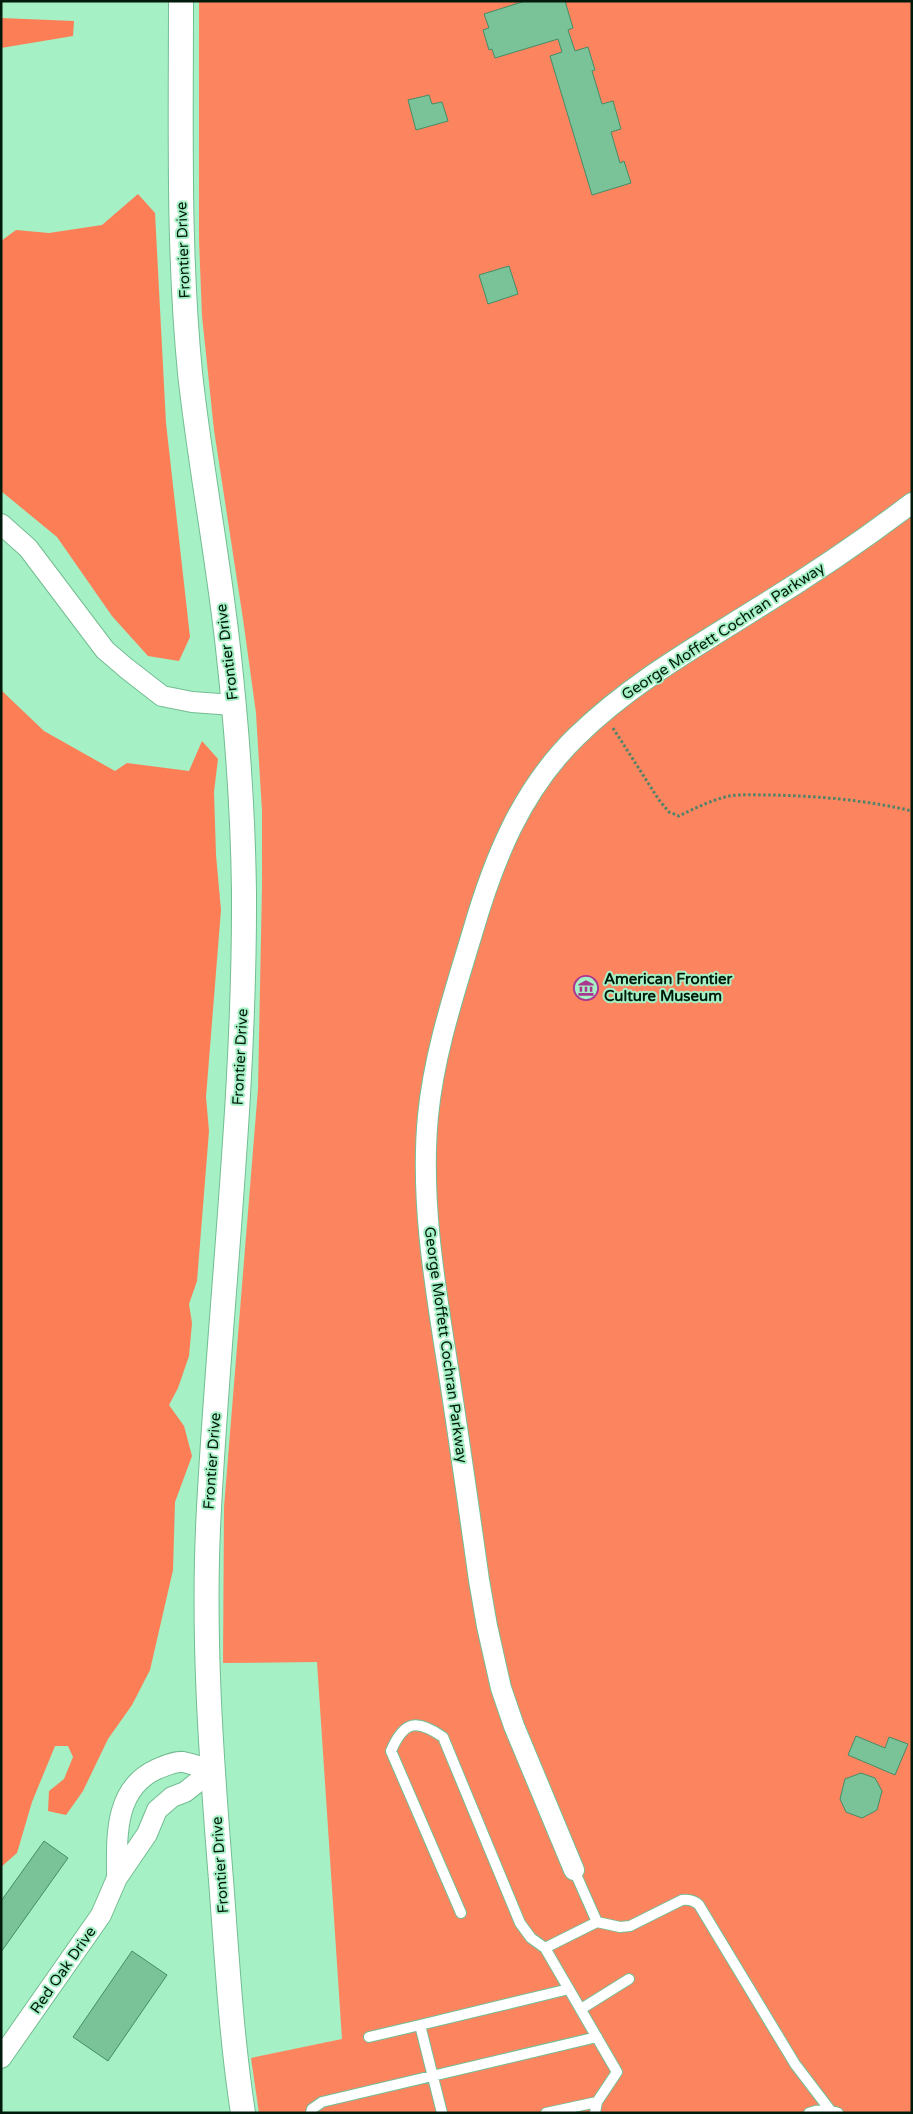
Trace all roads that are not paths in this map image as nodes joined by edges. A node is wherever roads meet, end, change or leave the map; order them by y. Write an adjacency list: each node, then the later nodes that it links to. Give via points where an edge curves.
1 (181, 1): 4 (street, Frontier Drive, via 182,229 186,321 200,460 228,646)
2 (912, 503): 6 (street, George Moffett Cochran Parkway, via 802,580 663,666 576,736 545,770 499,854 450,1009 431,1090 426,1143 434,1281 487,1626 500,1688)
3 (1, 524): 4 (street, via 28,548 105,650 126,668 162,696)
4 (233, 705): 5 (street, Frontier Drive, via 241,793 244,976 209,1511 207,1676)
5 (213, 1770): 7 (street, Red Oak Drive, via 185,1792 164,1803); 7 (street, Red Oak Drive, via 174,1763 152,1771 138,1782 122,1810 117,1827); 21 (street, Frontier Drive, via 234,2043)
6 (574, 1870): 9 (lane)
7 (117, 1878): 17 (street, Red Oak Drive, via 101,1916)
8 (460, 1913): 10 (lane, via 391,1750 398,1733 410,1726 428,1727 443,1737 520,1923 531,1938)
9 (597, 1922): 10 (lane); 20 (lane, via 630,1926 682,1900 695,1902 795,2064)
10 (545, 1948): 12 (lane)
11 (629, 1979): 13 (lane)
12 (569, 1989): 13 (lane); 14 (lane)
13 (580, 2009): 16 (lane)
14 (420, 2025): 15 (lane); 18 (lane)
15 (369, 2036)
16 (597, 2038): 18 (lane); 19 (lane, via 617,2072)
17 (1, 2058)
18 (434, 2076): 22 (lane, via 322,2102); 23 (lane)
19 (597, 2102): 24 (lane); 25 (lane)
20 (834, 2111): 26 (lane, via 815,2110)
21 (243, 2113)
22 (311, 2113)
23 (442, 2113)
24 (546, 2113)
25 (595, 2113)
26 (809, 2113)

